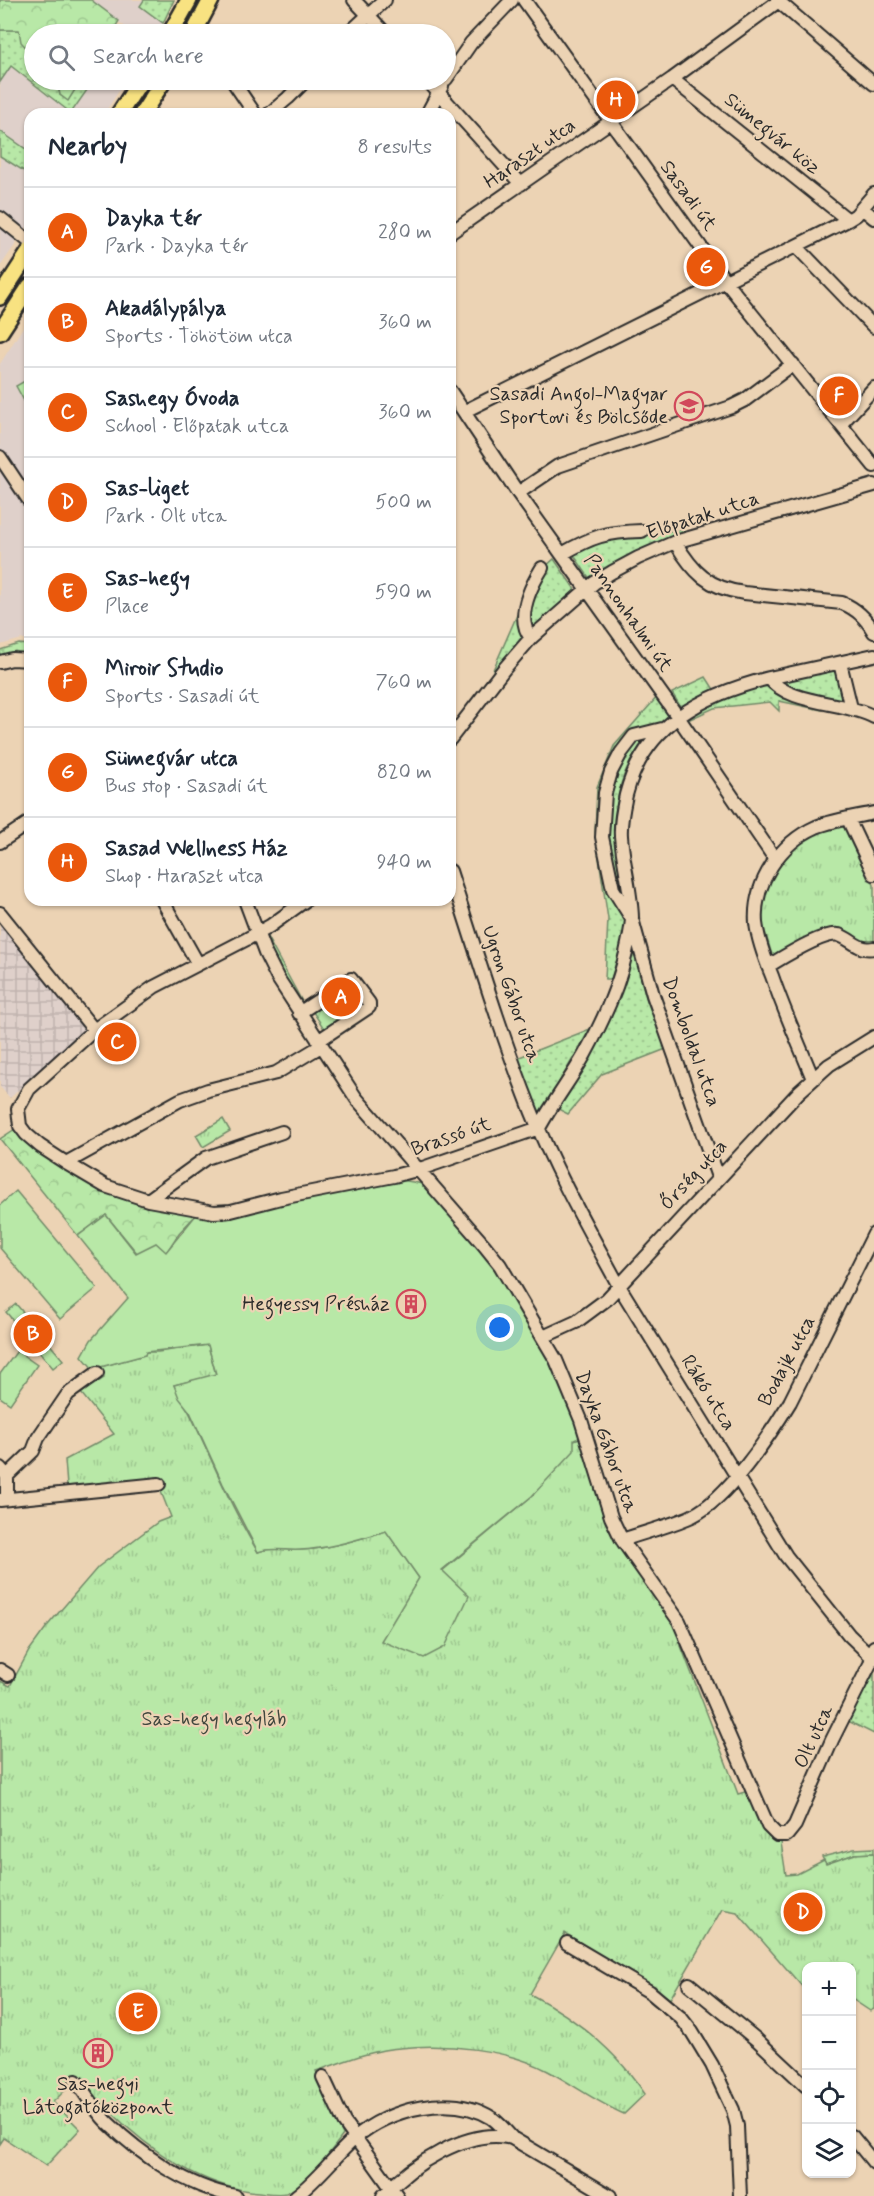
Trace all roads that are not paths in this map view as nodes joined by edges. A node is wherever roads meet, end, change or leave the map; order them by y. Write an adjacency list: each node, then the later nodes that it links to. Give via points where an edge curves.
1 (189, 0): 9 (main road)
2 (354, 0): 8 (street)
3 (385, 0): 8 (street)
4 (512, 0): 13 (street)
5 (524, 0): 28 (street, Sasadi út)
6 (779, 1): 14 (street, Haraszt utca); 15 (street)
7 (211, 3): 10 (main road)
8 (369, 15): 11 (street); 12 (street)
9 (176, 24)
10 (199, 24)
11 (359, 24)
12 (377, 24)
13 (456, 64)
14 (672, 79): 28 (street, Haraszt utca); 34 (street, Sümegvár köz)
15 (874, 84)
16 (135, 90): 21 (main road)
17 (158, 90): 22 (main road)
18 (239, 90): 23 (street)
19 (296, 90): 24 (street)
20 (438, 92): 25 (street); 26 (street)
21 (123, 108)
22 (146, 108)
23 (251, 108)
24 (276, 108)
25 (430, 108)
26 (452, 108)
27 (456, 112): 29 (street)
28 (611, 121): 29 (street, Haraszt utca); 39 (street, Sasadi út)
29 (520, 184): 35 (street, Haraszt utca)
30 (874, 194): 31 (street)
31 (862, 208): 33 (street); 34 (street)
32 (0, 218): 36 (street)
33 (874, 218)
34 (848, 220): 37 (street)
35 (456, 229)
36 (24, 237)
37 (797, 247): 39 (street); 42 (street)
38 (24, 260): 41 (main road)
39 (726, 282): 44 (street, Sasadi út); 47 (street)
40 (24, 295): 43 (main road)
41 (0, 297)
42 (874, 327)
43 (0, 332)
44 (793, 364): 48 (street, Sasadi út); 53 (street, via 753,395 730,407 558,466)
45 (874, 388): 48 (street)
46 (456, 399): 47 (street, Pannonhalmi út)
47 (465, 411): 53 (street, Pannonhalmi út)
48 (841, 424): 50 (street, Sasadi út)
49 (0, 457): 52 (street)
50 (874, 466)
51 (874, 485): 55 (street, Előpatak utca)
52 (24, 493)
53 (518, 493): 56 (street, Pannonhalmi út)
54 (642, 531): 56 (street, Előpatak utca, via 606,533)
55 (675, 542): 58 (street, Előpatak utca, via 638,558); 59 (street, via 693,568 712,584 744,593 842,603 854,608)
56 (562, 554): 58 (street, Pannonhalmi út)
57 (542, 568): 60 (street, via 526,605 526,628)
58 (588, 590): 60 (street, Előpatak utca); 67 (street, Pannonhalmi út)
59 (874, 632)
60 (531, 638): 70 (street, Előpatak utca)
61 (874, 655): 64 (street)
62 (24, 660): 63 (street)
63 (0, 662)
64 (840, 663): 65 (street); 66 (street)
65 (769, 678): 66 (street, via 795,695); 67 (street, via 733,688)
66 (851, 708): 68 (street)
67 (678, 717): 69 (street); 75 (street, Pannonhalmi út)
68 (874, 717)
69 (662, 729): 82 (street, via 639,758 623,806 621,834); 82 (street, via 634,736 611,772 605,793 602,837 609,873 613,889)
70 (456, 731)
71 (874, 813): 72 (street)
72 (848, 819): 75 (street, via 814,828); 76 (street)
73 (24, 826): 74 (street)
74 (0, 842)
75 (775, 859): 86 (street, via 760,888 756,911)
76 (874, 874)
77 (456, 890): 92 (street, Ugron Gábor utca, via 502,1033)
78 (165, 906): 85 (street)
79 (247, 906): 83 (street, Dayka Gábor utca)
80 (297, 906): 83 (street)
81 (0, 913): 88 (street)
82 (632, 919): 92 (street, via 608,1009); 96 (street, Domboldal utca, via 653,995)
83 (258, 933): 85 (street); 87 (street, Dayka Gábor utca, via 270,964)
84 (874, 948): 86 (street, via 860,948 833,935)
85 (198, 964): 88 (street, via 154,987)
86 (768, 966): 91 (street)
87 (299, 1013): 90 (street, Dayka Gábor utca); 90 (street, via 354,980 369,1007)
88 (94, 1030): 94 (street, Brassó út, via 29,1089 18,1109 20,1126 26,1134)
89 (874, 1037): 91 (street, Őrség utca)
90 (320, 1043): 94 (street, via 276,1073 180,1100); 95 (street, Dayka Gábor utca, via 367,1112)
91 (813, 1079): 96 (street, Őrség utca)
92 (539, 1128): 95 (street, Brassó út); 99 (street, Rákó utca)
93 (282, 1132): 97 (street, via 206,1158)
94 (66, 1163): 97 (street, Brassó út, via 105,1186)
95 (420, 1169): 97 (street, Brassó út, via 231,1211); 100 (street, Dayka Gábor utca, via 500,1265)
96 (718, 1177): 99 (street, Őrség utca)
97 (148, 1200)
98 (874, 1234): 103 (street, Bodajk utca, via 790,1402)
99 (619, 1286): 100 (street, Őrség utca, via 576,1323); 103 (street, Rákó utca)
100 (543, 1337): 106 (street, Dayka Gábor utca, via 578,1412)
101 (97, 1373): 102 (street, via 68,1394 33,1451)
102 (4, 1472): 105 (street)
103 (736, 1476): 106 (street, Bodajk utca, via 711,1503 691,1516); 107 (street, Rákó utca, via 786,1556 849,1635)
104 (159, 1484): 105 (street)
105 (3, 1500)
106 (622, 1540): 108 (street, Dayka Gábor utca, via 679,1622 768,1826)
107 (873, 1654): 108 (street, Olt utca, via 791,1832)
108 (780, 1836)
109 (567, 1943): 122 (street, via 650,1992 692,2032 733,2110 739,2145)
110 (689, 1984): 113 (street)
111 (323, 2077): 115 (street)
112 (75, 2081): 119 (street, via 106,2121 161,2165 188,2180)
113 (802, 2081)
114 (512, 2138): 115 (street, via 501,2125 483,2114 438,2106 393,2117); 118 (street, via 488,2136 457,2145 419,2165); 121 (street)
115 (355, 2139): 118 (street); 120 (street)
116 (856, 2141): 117 (street)
117 (874, 2163)
118 (390, 2193)
119 (235, 2196)
120 (296, 2196)
121 (610, 2196)
122 (740, 2196)

